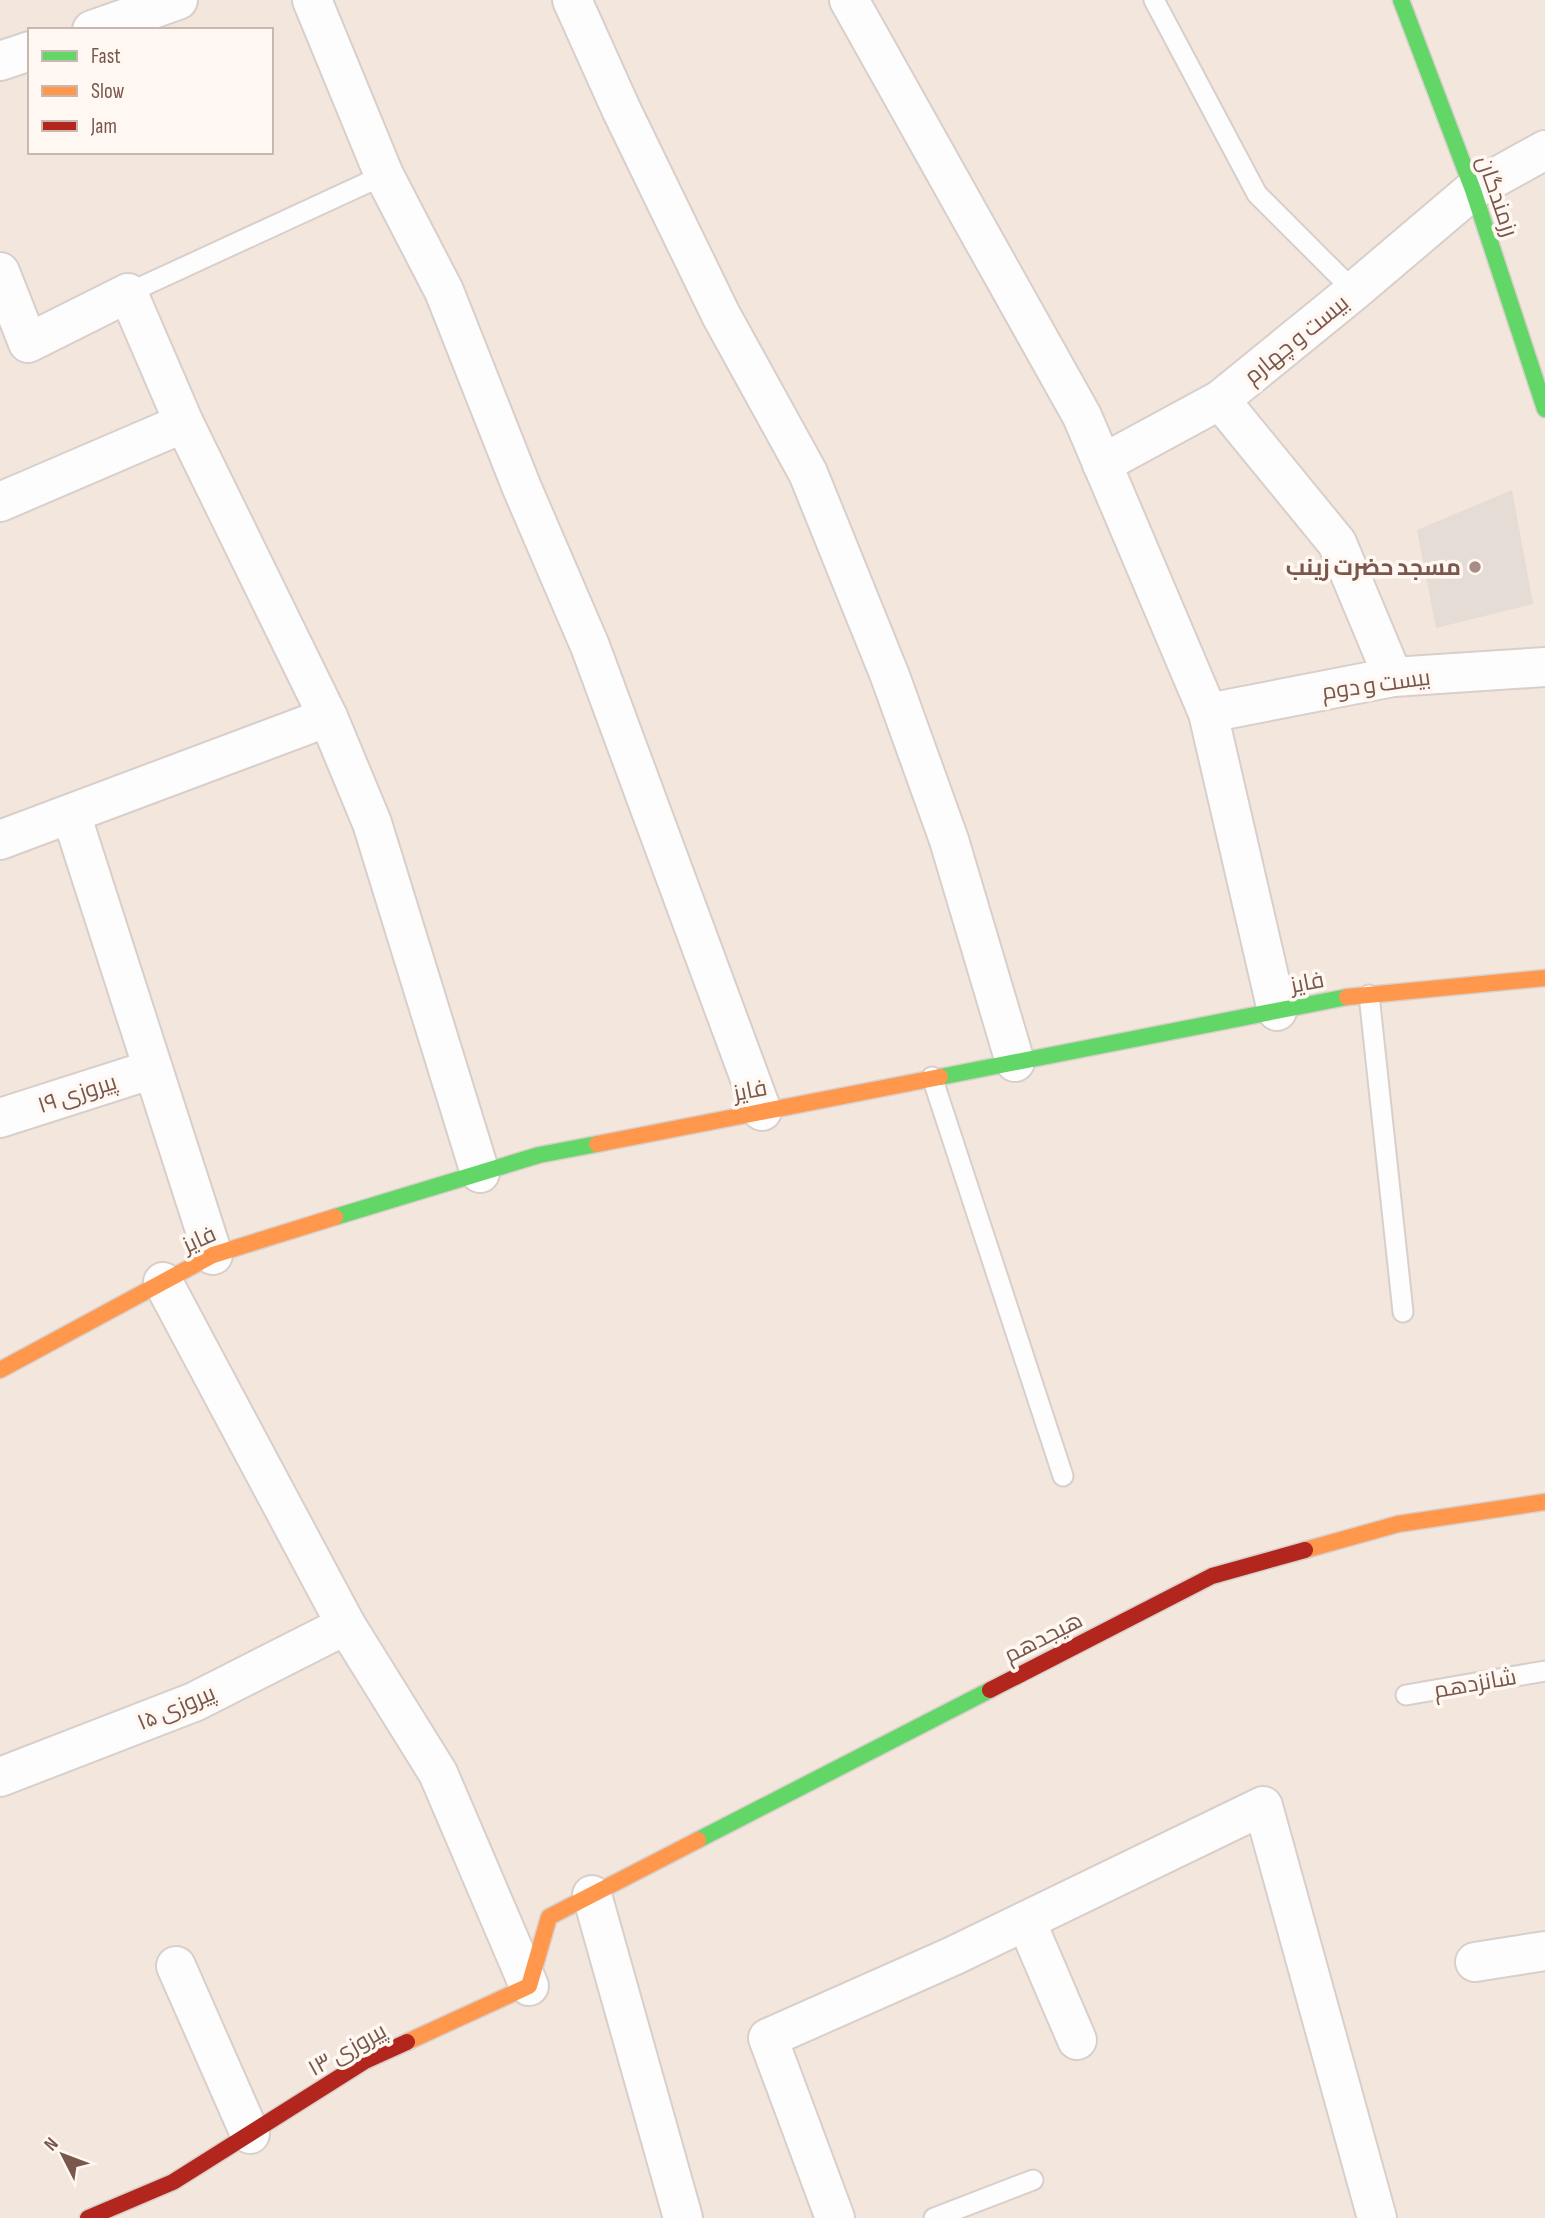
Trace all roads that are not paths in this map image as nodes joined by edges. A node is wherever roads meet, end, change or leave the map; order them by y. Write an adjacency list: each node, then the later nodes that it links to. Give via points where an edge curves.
1 (178, 0): 7 (street)
2 (313, 0): 11 (street)
3 (572, 0): 30 (street, via 721,315 808,473 890,676 949,840)
4 (849, 0): 19 (street, via 1082,416)
5 (1154, 0): 14 (lane, via 1257,194)
6 (1401, 0): 12 (street, رزمندگان)
7 (98, 28)
8 (28, 52): 9 (street)
9 (0, 61)
10 (1545, 150): 12 (street, بیست و چهارم)
11 (384, 175): 15 (lane); 33 (street, via 444,291 590,646)
12 (1473, 190): 14 (street, بیست و چهارم); 17 (street, رزمندگان)
13 (0, 272): 15 (street, via 28,343)
14 (1354, 291): 16 (street, بیست و چهارم)
15 (128, 293): 18 (street)
16 (1220, 400): 19 (street, بیست و چهارم); 22 (street, via 1337,543)
17 (1545, 409)
18 (184, 423): 20 (street); 24 (street)
19 (1102, 464): 23 (street)
20 (0, 502)
21 (1545, 667): 22 (street, بیست و دوم)
22 (1393, 677): 23 (street, بیست و دوم)
23 (1208, 713): 29 (street)
24 (328, 717): 25 (street); 35 (street, via 372,823)
25 (71, 814): 26 (street); 31 (street)
26 (0, 840)
27 (1545, 978): 28 (street, فایز)
28 (1369, 995): 29 (street, فایز); 38 (lane)
29 (1277, 1011): 30 (street, فایز)
30 (1015, 1062): 32 (street, فایز)
31 (153, 1069): 34 (street, پیروزی ۱۹); 36 (street)
32 (932, 1077): 33 (street, فایز); 40 (lane)
33 (762, 1111): 35 (street, فایز, via 539,1155)
34 (0, 1118)
35 (481, 1172): 36 (street, فایز)
36 (214, 1255): 37 (street, فایز)
37 (163, 1282): 39 (street, فایز); 42 (street)
38 (1403, 1312)
39 (0, 1370)
40 (1063, 1476)
41 (1545, 1502): 46 (street, هیجدهم, via 1398,1524 1212,1576)
42 (346, 1625): 45 (street, پیروزی ۱۵, via 194,1702); 51 (street, via 438,1773)
43 (1545, 1671): 44 (lane, شانزدهم)
44 (1406, 1695)
45 (0, 1777)
46 (592, 1895): 51 (street, via 549,1917); 56 (street)
47 (1026, 1921): 52 (street); 57 (street, via 768,2038); 59 (street, via 1263,1806)
48 (1545, 1951): 49 (street)
49 (1475, 1962)
50 (176, 1966): 53 (street)
51 (529, 1986): 53 (street, پیروزی ۱۳, via 365,2061)
52 (1077, 2040)
53 (250, 2134): 55 (street, پیروزی ۱۳, via 173,2182)
54 (1033, 2180): 58 (lane)
55 (88, 2218)
56 (683, 2218)
57 (835, 2218)
58 (934, 2218)
59 (1377, 2218)

